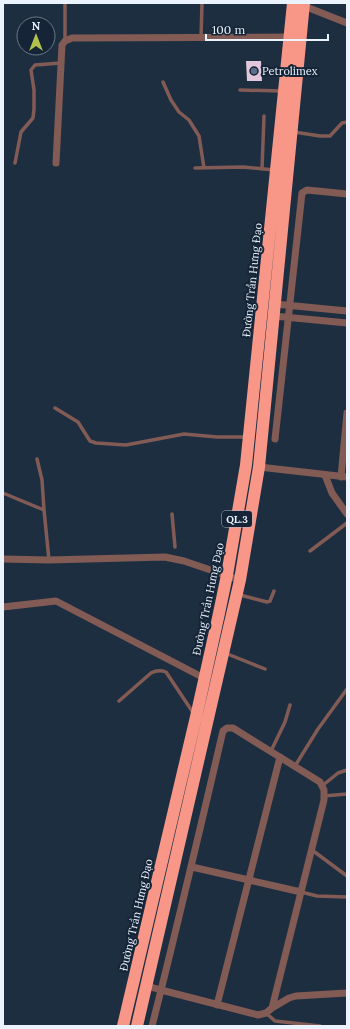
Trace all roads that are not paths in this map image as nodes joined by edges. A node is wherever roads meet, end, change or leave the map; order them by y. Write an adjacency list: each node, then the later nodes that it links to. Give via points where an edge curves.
1 (65, 3): 7 (lane)
2 (202, 3): 6 (lane)
3 (300, 4): 4 (street); 5 (highway, Đường Trần Hưng Đạo / QL.3); 14 (highway, Đường Trần Hưng Đạo / QL.3)
4 (347, 24)
5 (290, 37): 6 (street); 11 (highway, Đường Trần Hưng Đạo / QL.3)
6 (200, 38): 7 (street, via 72,38)
7 (65, 41): 8 (street, via 62,45)
8 (61, 64): 15 (lane, via 35,65 31,70 34,109 32,118 21,132); 16 (street)
9 (163, 82): 18 (lane, via 179,112 189,120 199,136)
10 (240, 90): 11 (lane)
11 (284, 91): 14 (highway, Đường Trần Hưng Đạo / QL.3)
12 (264, 116): 19 (lane)
13 (347, 122): 14 (lane, via 342,123 330,136)
14 (286, 131): 20 (highway, Đường Trần Hưng Đạo / QL.3); 22 (highway, Đường Trần Hưng Đạo / QL.3)
15 (15, 163)
16 (56, 163)
17 (195, 168): 18 (lane)
18 (204, 168): 19 (lane)
19 (262, 169): 20 (lane)
20 (276, 170): 30 (highway, Đường Trần Hưng Đạo / QL.3)
21 (347, 194): 23 (street, via 307,190 302,193)
22 (275, 304): 23 (street); 25 (highway, Đường Trần Hưng Đạo / QL.3)
23 (290, 305): 24 (street); 26 (street)
24 (347, 311)
25 (274, 316): 26 (street); 33 (highway, Đường Trần Hưng Đạo / QL.3)
26 (289, 318): 27 (street); 31 (street)
27 (347, 324)
28 (55, 408): 30 (lane, via 78,422 90,441 96,443 126,445 184,434)
29 (347, 413): 35 (street)
30 (250, 437): 45 (highway, Đường Trần Hưng Đạo / QL.3)
31 (275, 439)
32 (37, 459): 37 (lane, via 42,480)
33 (259, 467): 34 (street); 46 (highway, Đường Trần Hưng Đạo / QL.3)
34 (325, 475): 35 (street); 39 (street, via 332,493)
35 (344, 477)
36 (3, 492): 37 (lane)
37 (44, 510): 44 (lane)
38 (172, 514): 41 (lane)
39 (347, 514)
40 (347, 523): 42 (lane)
41 (175, 547)
42 (310, 551)
43 (3, 559): 44 (street)
44 (50, 560): 45 (street, via 175,555)
45 (227, 575): 46 (street); 52 (highway, Đường Trần Hưng Đạo / QL.3)
46 (240, 580): 48 (highway, Đường Trần Hưng Đạo / QL.3)
47 (274, 590): 48 (lane, via 268,602)
48 (237, 594): 50 (highway, Đường Trần Hưng Đạo / QL.3)
49 (3, 607): 52 (street, via 56,601)
50 (223, 652): 51 (lane); 71 (highway, Đường Trần Hưng Đạo / QL.3)
51 (265, 669)
52 (204, 678): 56 (highway, Đường Trần Hưng Đạo / QL.3)
53 (347, 689): 59 (lane)
54 (119, 701): 56 (lane, via 151,673 156,670 163,671)
55 (290, 705): 57 (lane, via 286,722)
56 (196, 717): 70 (highway, Đường Trần Hưng Đạo / QL.3)
57 (271, 752): 58 (street); 65 (street, via 233,728 223,730)
58 (280, 757): 59 (street); 67 (street)
59 (295, 766): 61 (street, via 320,782)
60 (347, 770): 61 (lane, via 338,773)
61 (322, 786): 63 (street)
62 (347, 794): 63 (lane)
63 (324, 796): 64 (street)
64 (312, 850): 66 (lane); 68 (street)
65 (192, 867): 67 (street); 72 (street)
66 (347, 876)
67 (249, 880): 68 (street); 74 (street)
68 (301, 892): 69 (lane, via 317,896); 75 (street)
69 (347, 897)
70 (134, 983): 71 (highway); 77 (highway, Đường Trần Hưng Đạo / QL.3)
71 (147, 986): 72 (street); 78 (highway, Đường Trần Hưng Đạo / QL.3)
72 (161, 990): 74 (street); 79 (street)
73 (347, 993): 75 (street, via 296,996)
74 (217, 1005): 76 (street, via 258,1015)
75 (272, 1008): 76 (street)
76 (266, 1013): 80 (lane, via 276,1021)
77 (123, 1026)
78 (137, 1026)
79 (152, 1026)
80 (320, 1026)

